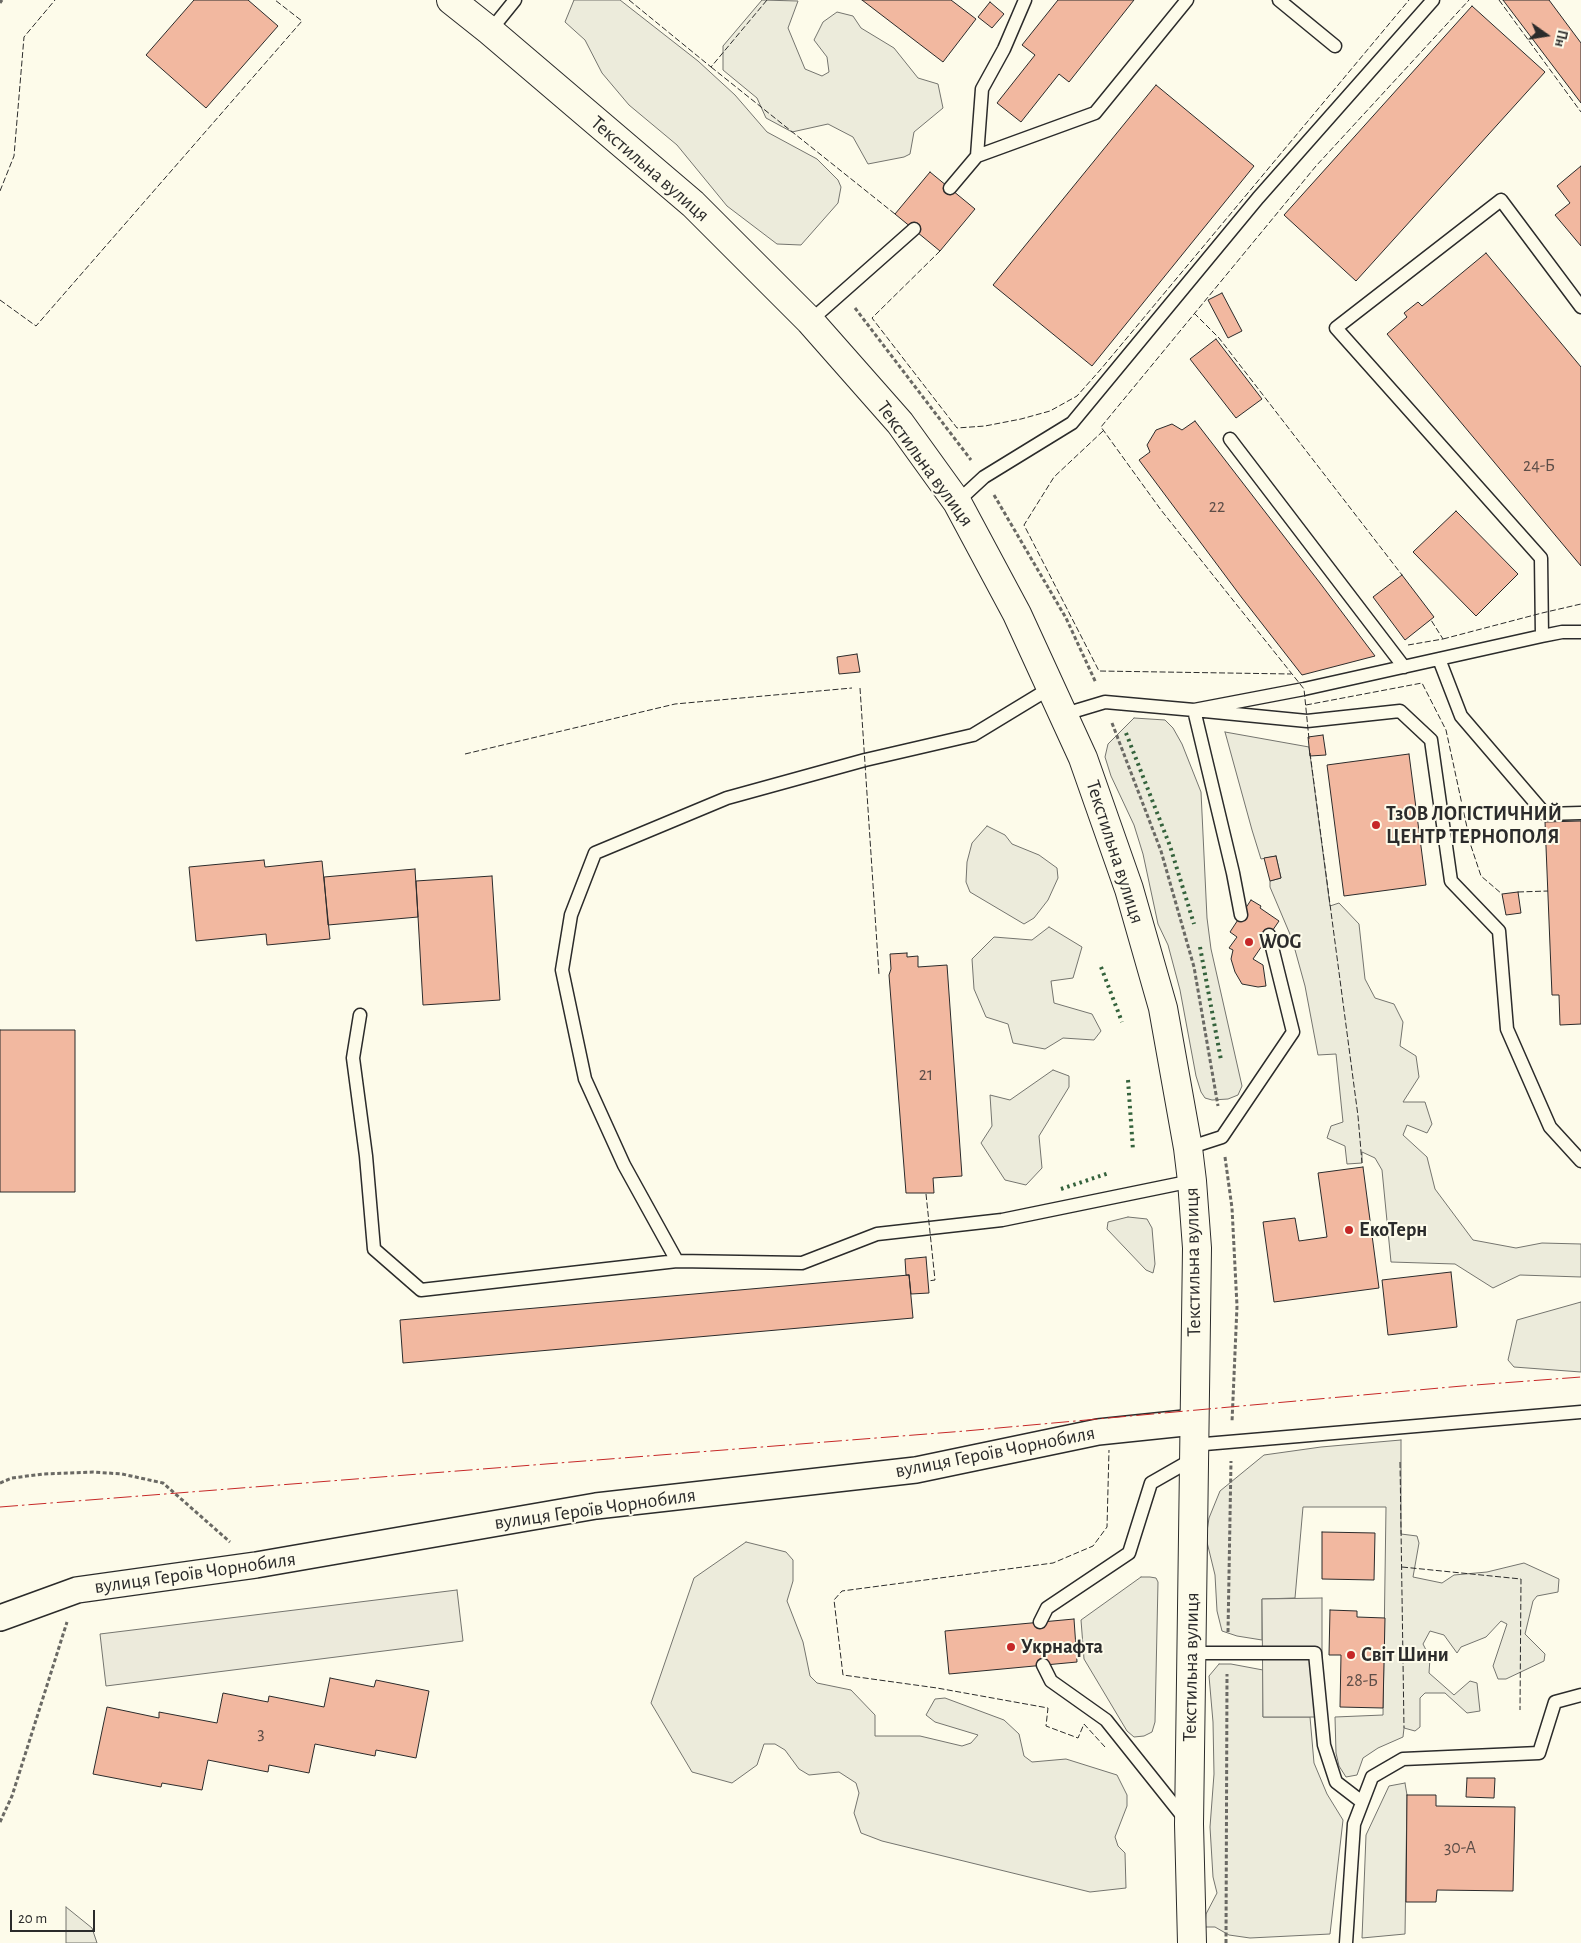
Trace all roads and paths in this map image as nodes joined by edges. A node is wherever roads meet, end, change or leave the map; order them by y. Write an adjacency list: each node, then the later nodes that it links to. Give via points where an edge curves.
1 (451, 0): 7 (street, Текстильна вулиця)
2 (515, 0): 7 (lane)
3 (1025, 0): 9 (lane, via 1004,50 982,89)
4 (1187, 0): 9 (lane, via 1095,113)
5 (1279, 0): 8 (lane)
6 (1433, 0): 15 (lane, via 1258,198 1072,423 984,477)
7 (490, 31): 13 (street, Текстильна вулиця, via 693,204)
8 (1335, 46)
9 (977, 156): 10 (lane)
10 (950, 188)
11 (914, 229): 13 (lane)
12 (1581, 307): 17 (lane, via 1501,200 1336,328 1541,558)
13 (810, 321): 15 (street, Текстильна вулиця, via 900,423)
14 (1230, 439): 19 (lane)
15 (957, 502): 20 (street, Текстильна вулиця, via 1018,614)
16 (1581, 632): 17 (lane)
17 (1542, 636): 18 (lane)
18 (1439, 659): 19 (lane); 23 (lane, via 1461,716 1545,814)
19 (1404, 667): 21 (lane)
20 (1052, 687): 22 (street, Текстильна вулиця); 30 (lane, via 973,736 865,760 726,798 595,853 571,915 562,970 585,1079 624,1165)
21 (1194, 710): 22 (lane, via 1104,702); 24 (lane); 28 (lane, via 1307,721 1400,711 1431,740 1451,881 1500,931 1507,1028 1550,1127)
22 (1065, 714): 27 (street, Текстильна вулиця, via 1129,889 1163,1008)
23 (1581, 812)
24 (1241, 915)
25 (1269, 935): 27 (lane, via 1293,1032 1222,1137)
26 (360, 1016): 30 (lane, via 353,1058 374,1249 421,1290)
27 (1188, 1148): 29 (street, Текстильна вулиця)
28 (1581, 1161)
29 (1192, 1181): 30 (lane, via 1002,1220 877,1234 802,1263); 32 (street, Текстильна вулиця, via 1197,1248)
30 (677, 1261)
31 (1581, 1412): 33 (lane)
32 (1193, 1442): 33 (lane); 35 (street, вулиця Героїв Чорнобиля, via 1098,1432 916,1470 596,1506); 38 (lane, via 1151,1483 1129,1553 1047,1608); 39 (street, Текстильна вулиця)
33 (1231, 1442): 40 (path)
34 (0, 1483): 35 (path, via 43,1474 93,1472 122,1474 163,1484)
35 (256, 1565): 36 (street, вулиця Героїв Чорнобиля)
36 (77, 1590): 37 (street, вулиця Героїв Чорнобиля); 44 (path, via 12,1796)
37 (0, 1618)
38 (1040, 1622)
39 (1191, 1653): 40 (lane); 45 (street, Текстильна вулиця)
40 (1227, 1653): 43 (lane, via 1316,1653 1324,1745 1336,1782); 47 (path)
41 (1043, 1665): 45 (lane, via 1051,1681 1106,1720)
42 (1581, 1695): 43 (lane, via 1555,1702 1539,1753 1403,1759 1372,1777)
43 (1362, 1802): 48 (lane, via 1354,1824)
44 (0, 1822)
45 (1189, 1824): 46 (street, Текстильна вулиця)
46 (1192, 1943)
47 (1226, 1943)
48 (1346, 1943)

